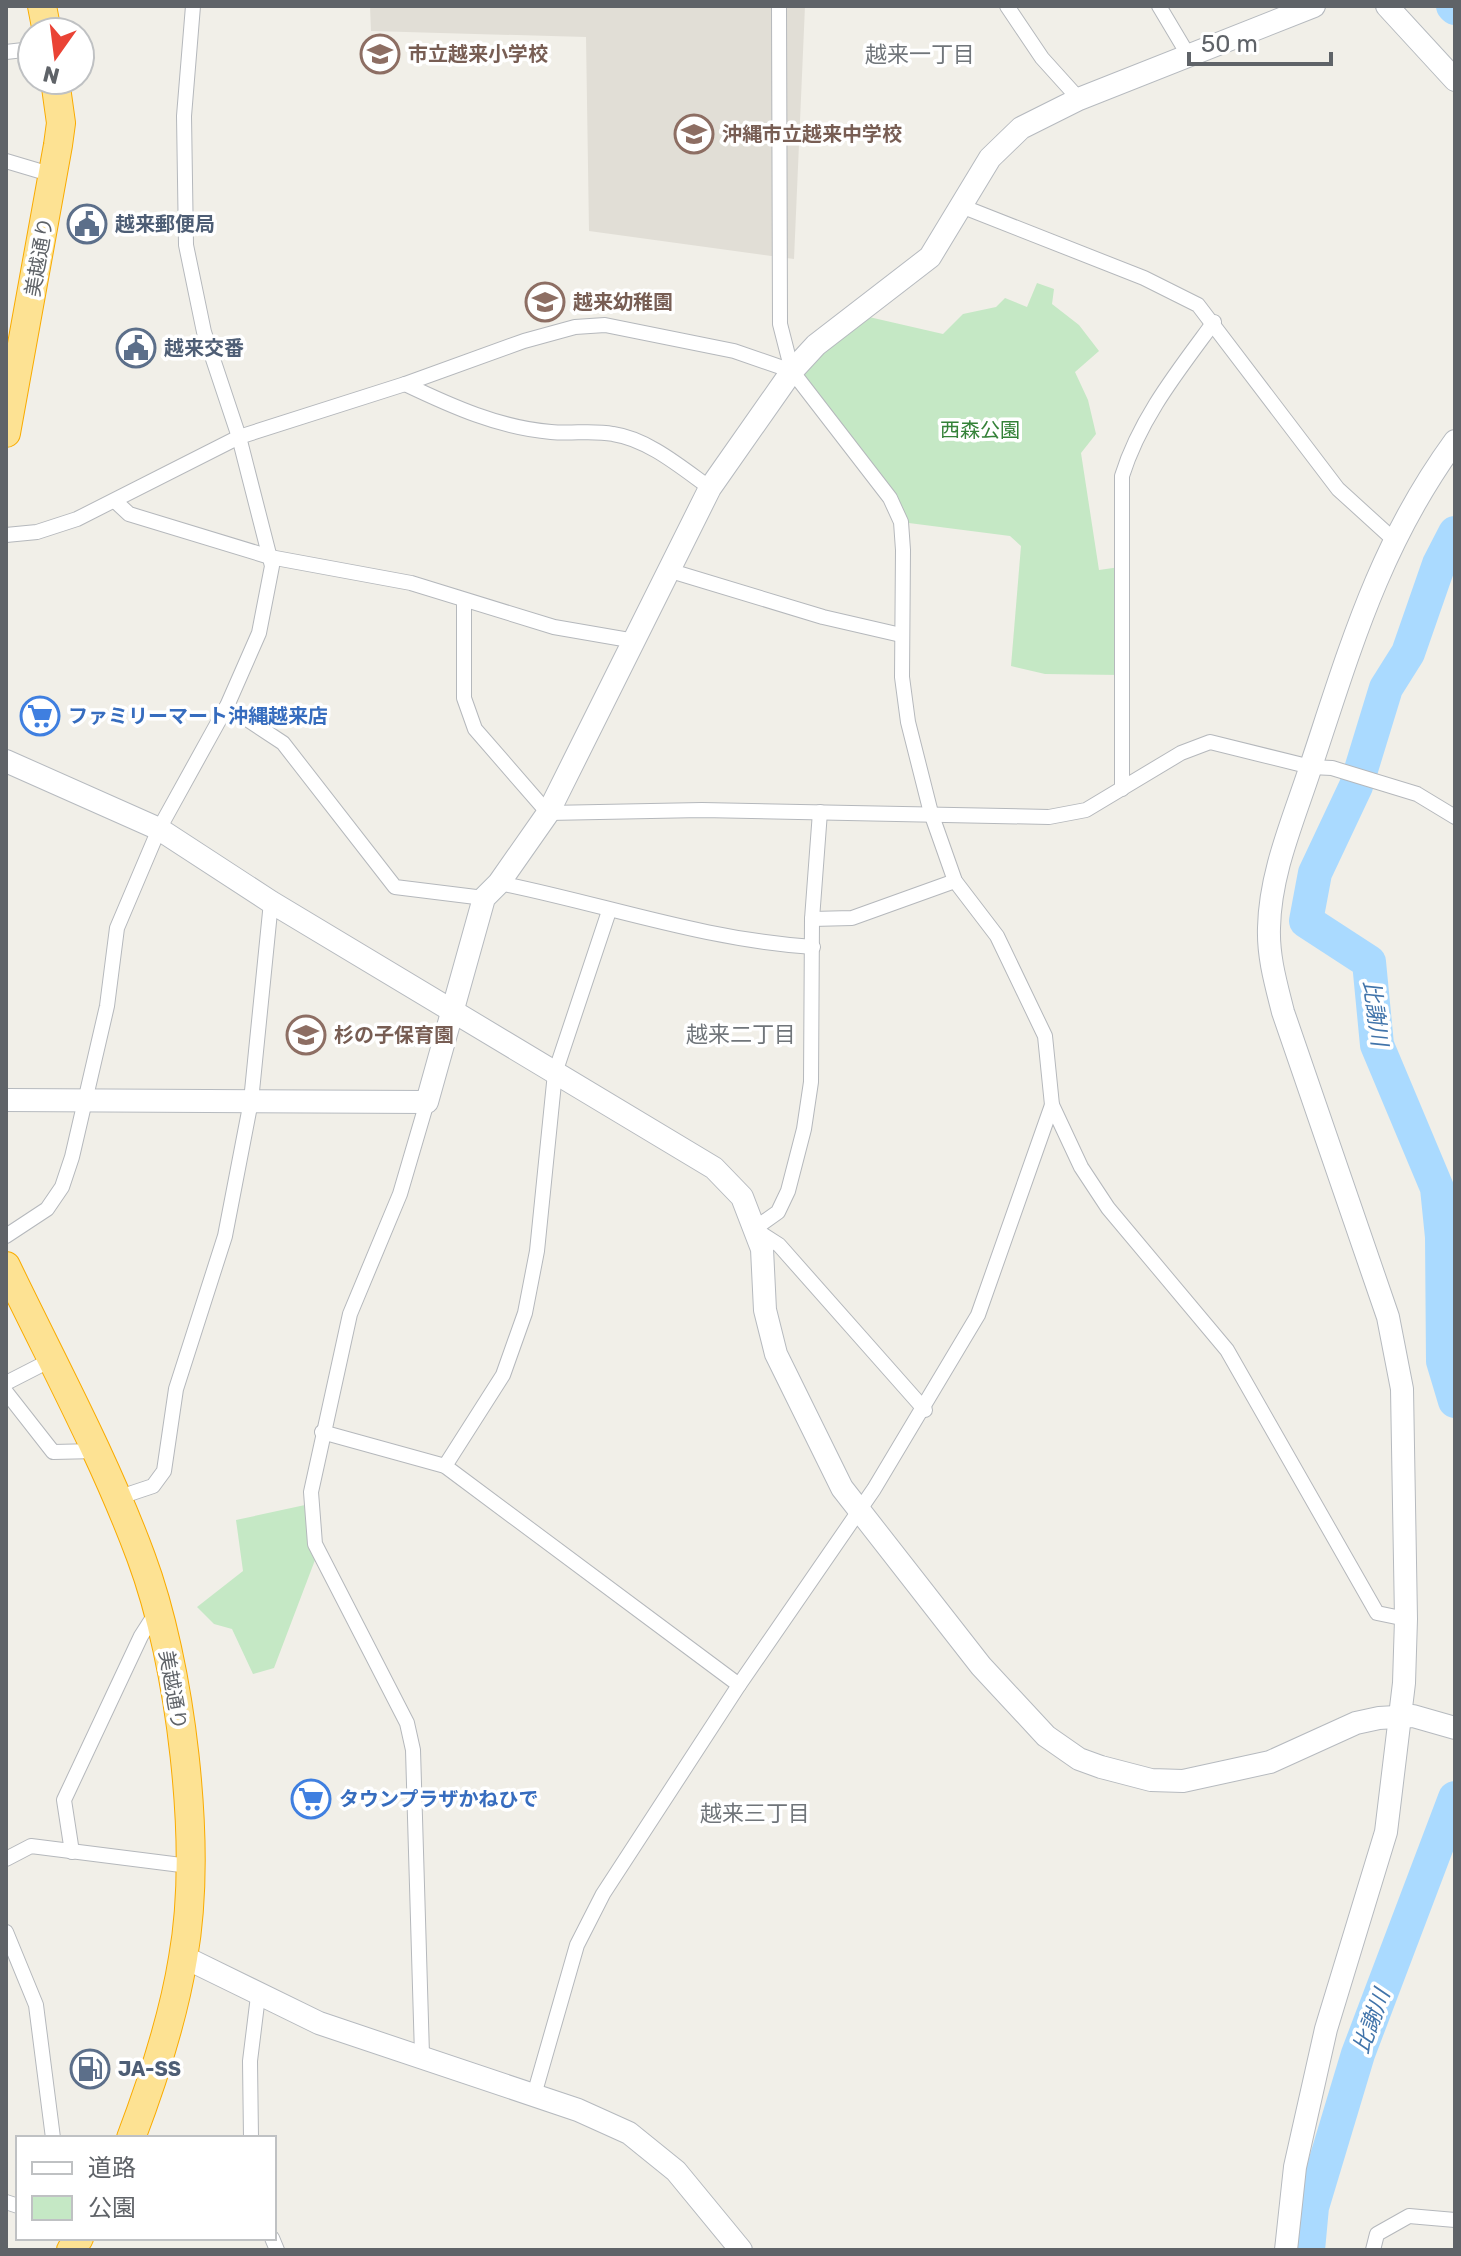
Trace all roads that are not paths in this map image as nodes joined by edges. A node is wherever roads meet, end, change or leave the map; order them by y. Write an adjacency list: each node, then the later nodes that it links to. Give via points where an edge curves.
1 (193, 6): 18 (street, via 184,116 186,245 204,332)
2 (779, 6): 15 (street, via 780,324)
3 (1007, 6): 10 (street, via 1042,58)
4 (1159, 6): 7 (street)
5 (1314, 6): 7 (street)
6 (1387, 6): 8 (street)
7 (1190, 58): 10 (street)
8 (1455, 80)
9 (57, 96): 12 (highway, 美越通り, via 61,123)
10 (1079, 99): 13 (street, via 1021,128 990,158)
11 (6, 161): 12 (street)
12 (53, 175): 17 (highway, 美越通り)
13 (961, 206): 14 (street, via 1144,278 1198,305); 15 (street, via 930,257 816,345)
14 (1214, 322): 23 (street, via 1338,489); 32 (street, via 1155,404 1122,476)
15 (792, 371): 16 (street, via 734,351 605,325 524,341); 20 (street); 27 (street, via 890,498 901,522)
16 (405, 384): 18 (street); 20 (street, via 511,426 614,434 668,458)
17 (6, 433)
18 (239, 437): 21 (street); 24 (street)
19 (1455, 441): 23 (street)
20 (710, 488): 25 (street)
21 (116, 502): 22 (street, via 37,532); 24 (street, via 129,514)
22 (6, 535)
23 (1393, 539): 31 (street, via 1364,604)
24 (270, 557): 26 (street, via 411,583); 29 (street, via 259,633)
25 (671, 571): 27 (street); 28 (street)
26 (464, 603): 28 (street); 34 (street, via 464,698 475,729)
27 (901, 635): 35 (street, via 908,722)
28 (635, 641): 34 (street)
29 (227, 706): 37 (street); 39 (street, via 283,743 395,887)
30 (6, 761): 37 (street)
31 (1321, 767): 32 (street, via 1210,742); 36 (street, via 1417,794); 64 (street, via 1276,873 1270,961 1388,1317 1402,1389)
32 (1122, 789): 35 (street, via 1086,810 1049,817)
33 (820, 812): 34 (street); 35 (street); 42 (street)
34 (548, 813): 39 (street)
35 (931, 813): 38 (street)
36 (1455, 817)
37 (159, 829): 40 (street); 48 (street, via 117,928 107,1006)
38 (955, 881): 42 (street, via 852,918); 50 (street, via 997,936 1045,1036)
39 (491, 891): 41 (street, via 563,896); 44 (street)
40 (271, 902): 44 (street); 47 (street)
41 (609, 911): 43 (street, via 709,935); 45 (street)
42 (812, 919): 43 (street)
43 (813, 947): 51 (street, via 811,1082 804,1129 778,1212)
44 (451, 1010): 45 (street); 49 (street)
45 (555, 1073): 51 (street, via 714,1168 742,1197); 60 (street, via 537,1251 525,1313 503,1375)
46 (6, 1100): 48 (street)
47 (251, 1101): 48 (street); 49 (street); 61 (street, via 225,1236 176,1389 164,1471 153,1486)
48 (85, 1102): 52 (street, via 62,1187 47,1209)
49 (427, 1102): 58 (street, via 400,1194 350,1314)
50 (1052, 1105): 57 (street, via 992,1284); 64 (street, via 1081,1167 1108,1208 1227,1350 1377,1613)
51 (754, 1229): 57 (street, via 779,1245); 62 (street, via 762,1249 765,1310 776,1354)
52 (6, 1236)
53 (6, 1266): 54 (highway, 美越通り)
54 (51, 1360): 55 (street); 59 (highway, 美越通り)
55 (6, 1383)
56 (6, 1392): 59 (street, via 53,1452)
57 (925, 1410): 62 (street)
58 (322, 1432): 60 (street); 74 (street, via 311,1492 315,1544 407,1723 413,1750)
59 (96, 1451): 61 (highway, 美越通り)
60 (445, 1466): 65 (street)
61 (117, 1498): 63 (highway, 美越通り)
62 (857, 1511): 65 (street); 66 (street, via 981,1666 1046,1736 1079,1759 1130,1775 1183,1781 1270,1762 1356,1723)
63 (157, 1611): 68 (street, via 64,1800); 70 (highway, 美越通り, via 185,1767)
64 (1406, 1619): 66 (street)
65 (739, 1685): 75 (street, via 603,1894 577,1945)
66 (1400, 1716): 67 (street); 81 (street, via 1386,1832 1326,2029 1295,2167)
67 (1455, 1728)
68 (72, 1852): 69 (street, via 31,1846); 70 (street)
69 (6, 1859)
70 (189, 1866): 72 (highway, 美越通り)
71 (6, 1932): 76 (street, via 36,2005)
72 (184, 1957): 73 (street); 77 (highway, 美越通り, via 161,2053)
73 (258, 1996): 74 (street, via 319,2023); 78 (street, via 250,2061)
74 (422, 2055): 75 (street)
75 (534, 2095): 80 (street, via 629,2133 676,2171)
76 (53, 2136)
77 (132, 2136)
78 (251, 2136)
79 (1455, 2220): 82 (street, via 1409,2216 1377,2234)
80 (741, 2250)
81 (1286, 2250)
82 (1373, 2250)

